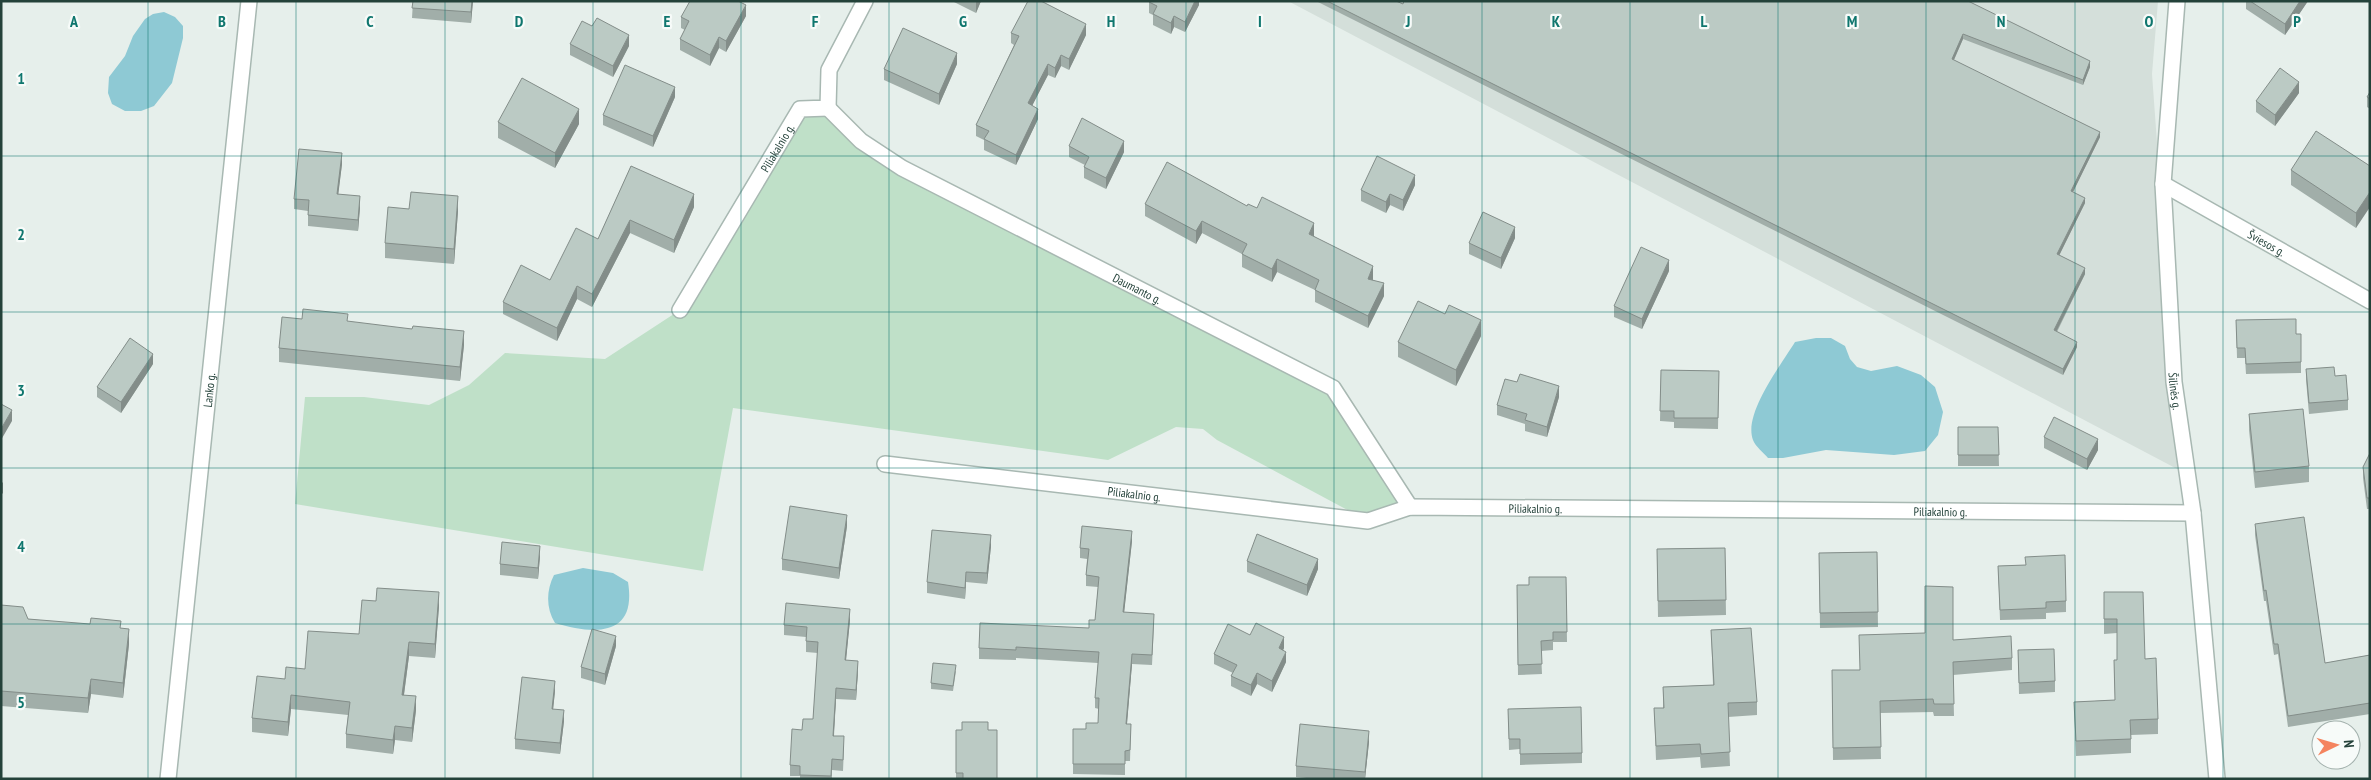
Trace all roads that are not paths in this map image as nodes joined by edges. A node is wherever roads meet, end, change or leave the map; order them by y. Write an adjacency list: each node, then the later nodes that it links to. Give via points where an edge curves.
1 (250, 1): 11 (street, Lanko g.)
2 (865, 1): 4 (street, via 829,70)
3 (2177, 1): 5 (street, Šilinės g.)
4 (828, 108): 7 (street, Piliakalnio g., via 800,109); 9 (street, Daumanto g., via 861,141 902,168 1334,388)
5 (2163, 184): 6 (street, Šviesos g.); 10 (street, Šilinės g., via 2174,382)
6 (2370, 301)
7 (680, 310)
8 (885, 464): 9 (street, Piliakalnio g., via 1368,521)
9 (1410, 507): 10 (street, Piliakalnio g.)
10 (2192, 513): 12 (street, Šilinės g.)
11 (168, 779)
12 (2217, 779)

